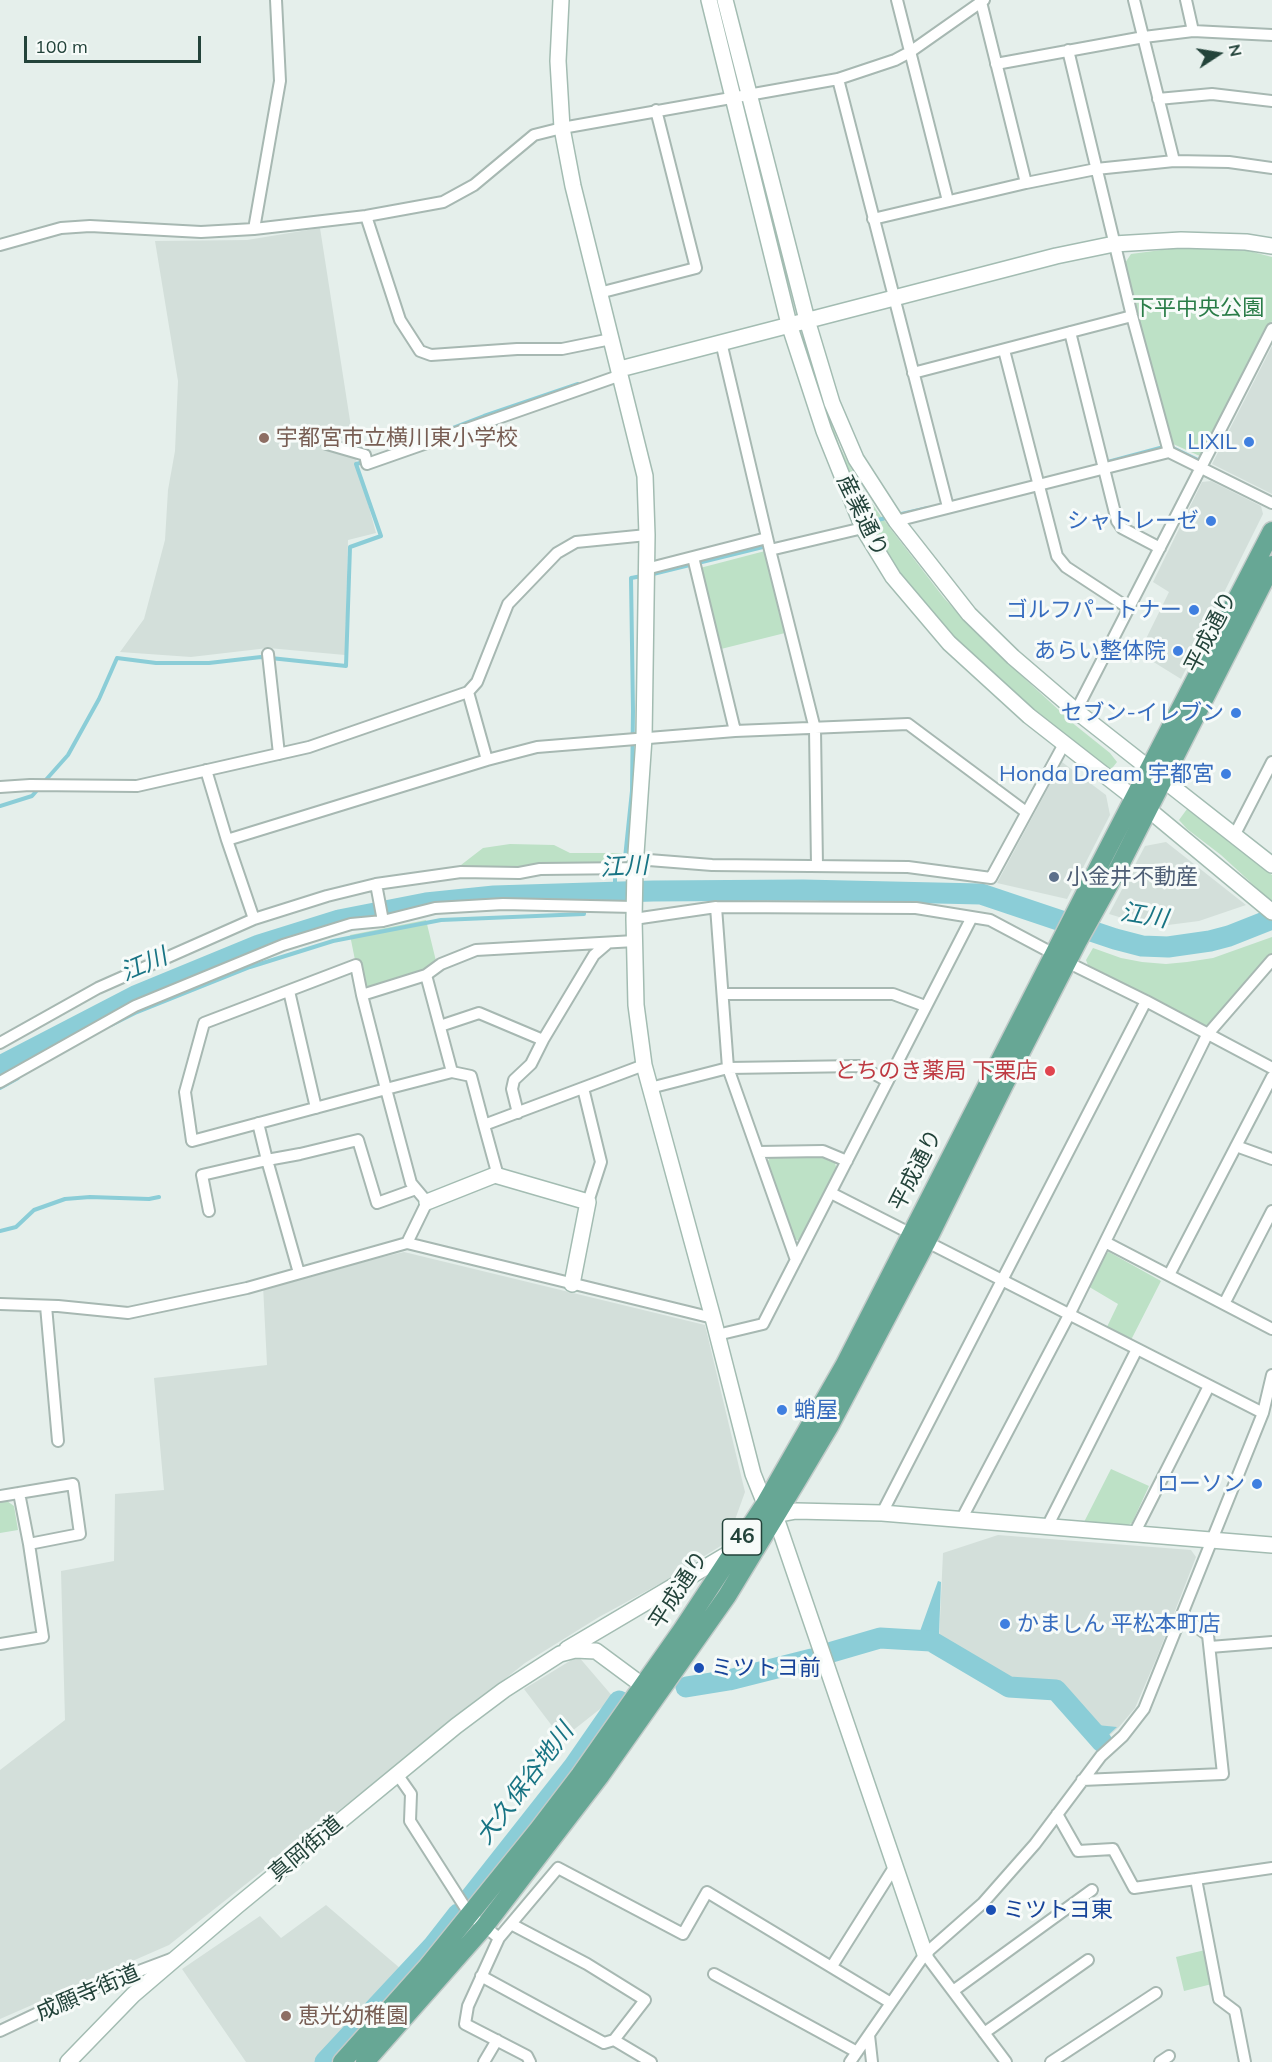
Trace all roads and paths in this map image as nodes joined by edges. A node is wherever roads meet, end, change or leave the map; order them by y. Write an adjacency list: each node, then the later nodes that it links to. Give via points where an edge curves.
1 (276, 0): 28 (street, via 280,81)
2 (561, 0): 20 (street, via 558,61)
3 (709, 0): 16 (street, 産業通り)
4 (725, 0): 16 (street, 産業通り)
5 (897, 0): 13 (street)
6 (1134, 0): 11 (street)
7 (1186, 0): 9 (street)
8 (982, 1): 13 (street); 14 (street)
9 (1193, 31): 10 (street); 11 (street)
10 (1272, 35)
11 (1144, 37): 12 (street); 17 (street)
12 (1068, 50): 14 (street); 23 (street)
13 (910, 52): 15 (street); 25 (street)
14 (996, 64): 24 (street)
15 (838, 79): 16 (street); 27 (street)
16 (741, 97): 19 (street); 35 (street, 産業通り); 36 (street, 産業通り)
17 (1158, 99): 18 (street, via 1212,94); 21 (street)
18 (1272, 101)
19 (656, 110): 20 (street); 32 (street, via 696,268)
20 (562, 128): 26 (street, via 534,135 474,185 443,202); 32 (street)
21 (1174, 161): 22 (street); 23 (street)
22 (1272, 168)
23 (1096, 169): 24 (street); 29 (street)
24 (1026, 183): 25 (street)
25 (948, 201): 27 (street)
26 (366, 216): 28 (street); 39 (street, via 400,320 420,351 431,355 562,349)
27 (873, 219): 33 (street)
28 (254, 229): 30 (street, via 201,232 90,226 61,228)
29 (1114, 244): 31 (street, via 1181,240); 33 (street); 34 (street)
30 (0, 245)
31 (1272, 246)
32 (599, 293): 39 (street)
33 (893, 297): 35 (street); 43 (street)
34 (1132, 316): 38 (street); 45 (street)
35 (807, 320): 36 (street); 51 (street, 産業通り, via 832,403 856,459)
36 (789, 324): 40 (street); 52 (street, 産業通り, via 824,431)
37 (1272, 329): 47 (street)
38 (1070, 332): 41 (street); 46 (street)
39 (611, 339): 42 (street)
40 (721, 342): 42 (street); 55 (street)
41 (1004, 350): 43 (street); 48 (street)
42 (620, 372): 44 (street, via 367,464 365,455); 54 (street, via 645,476)
43 (913, 373): 50 (street)
44 (327, 444)
45 (1169, 452): 46 (street); 47 (street)
46 (1104, 467): 48 (street); 56 (street, via 1122,528)
47 (1202, 467): 49 (street); 56 (street)
48 (1039, 484): 50 (street); 61 (street, via 1057,556 1066,567)
49 (1272, 503)
50 (948, 507): 51 (street)
51 (896, 521): 64 (street, 産業通り, via 969,614)
52 (863, 528): 57 (street); 68 (street, 産業通り, via 893,577 950,643 1029,717)
53 (1272, 531): 73 (main road, 平成通り / 46)
54 (647, 535): 60 (street); 63 (street, via 576,542 557,553 508,604 477,682)
55 (767, 538): 57 (street); 58 (street)
56 (1160, 548): 61 (street)
57 (770, 550): 65 (street)
58 (693, 556): 60 (street); 66 (street)
59 (1272, 565): 73 (main road, 平成通り / 46)
60 (646, 568): 67 (street)
61 (1130, 609): 64 (street)
62 (268, 654): 69 (street)
63 (468, 692): 69 (street); 70 (street)
64 (1076, 711): 73 (street, 産業通り)
65 (815, 729): 66 (street); 76 (street, via 908,724); 81 (street)
66 (735, 731): 67 (street)
67 (644, 738): 70 (street, via 537,747); 80 (street)
68 (1064, 744): 75 (street, 産業通り); 76 (street)
69 (279, 754): 72 (street)
70 (487, 760): 78 (street)
71 (1272, 762): 77 (street)
72 (206, 770): 74 (street, via 137,786); 78 (street)
73 (1157, 774): 75 (main road, 平成通り / 46); 77 (street, 産業通り)
74 (0, 787)
75 (1141, 804): 85 (street, 産業通り); 91 (main road, 平成通り / 46)
76 (1026, 812): 81 (street, via 991,878 908,867)
77 (1234, 836): 79 (street, 産業通り)
78 (227, 840): 87 (street)
79 (1272, 865)
80 (636, 866): 81 (street); 82 (street, via 461,872); 84 (street)
81 (817, 866)
82 (376, 884): 87 (street); 88 (street)
83 (716, 907): 84 (street); 86 (street, via 916,908); 95 (street)
84 (634, 909): 88 (street, via 503,904 435,908); 89 (street)
85 (1268, 909)
86 (972, 917): 91 (street, via 990,920); 98 (street)
87 (254, 919): 102 (street, via 98,988)
88 (383, 921): 109 (street, via 351,924 283,945 182,986 135,1006)
89 (635, 941): 90 (street); 103 (street, via 636,1005)
90 (608, 943): 93 (street, via 476,950 441,964); 101 (street, via 594,955)
91 (1061, 958): 97 (street); 129 (main road, 平成通り / 46)
92 (1272, 960): 100 (street)
93 (426, 975): 96 (street); 99 (street)
94 (289, 991): 96 (street, via 356,965); 113 (street); 115 (street, via 204,1023 185,1092 192,1141)
95 (723, 994): 98 (street, via 893,994); 104 (street)
96 (362, 995): 112 (street)
97 (1146, 1001): 100 (street); 135 (street)
98 (925, 1006): 108 (street)
99 (440, 1026): 101 (street, via 479,1013); 106 (street)
100 (1208, 1035): 105 (street); 130 (street)
101 (543, 1040): 114 (street, via 531,1064 514,1080 512,1089)
102 (0, 1043)
103 (644, 1065): 110 (street); 111 (street)
104 (728, 1068): 108 (street, via 860,1066); 111 (street); 118 (street)
105 (1272, 1068)
106 (452, 1072): 112 (street); 116 (street, via 471,1076)
107 (1272, 1077): 117 (street)
108 (887, 1081): 121 (street)
109 (0, 1082)
110 (583, 1088): 114 (street); 126 (street, via 601,1162)
111 (650, 1088): 141 (street)
112 (386, 1089): 113 (street); 123 (street, via 411,1183)
113 (316, 1108): 115 (street)
114 (518, 1113): 116 (street)
115 (258, 1123): 120 (street)
116 (484, 1125): 122 (street)
117 (1236, 1146): 119 (street); 134 (street)
118 (759, 1152): 121 (street, via 823,1151); 132 (street)
119 (1272, 1159)
120 (267, 1160): 123 (street, via 358,1140 377,1203); 127 (street, via 202,1175); 133 (street)
121 (847, 1161): 124 (street)
122 (498, 1176): 125 (street); 126 (street)
123 (416, 1189): 125 (street)
124 (831, 1193): 129 (street); 132 (street)
125 (427, 1202): 131 (street)
126 (588, 1202): 136 (street)
127 (209, 1211)
128 (1272, 1211): 138 (street)
129 (919, 1237): 135 (street); 151 (main road, 平成通り / 46, via 844,1366)
130 (1105, 1242): 134 (street); 140 (street)
131 (406, 1243): 133 (street); 136 (street)
132 (796, 1260): 143 (street, via 763,1324)
133 (298, 1273): 139 (street, via 128,1313)
134 (1169, 1275): 138 (street)
135 (1003, 1281): 140 (street); 152 (street)
136 (572, 1284): 141 (street)
137 (0, 1304): 139 (street)
138 (1224, 1304): 142 (street)
139 (46, 1306): 148 (street)
140 (1069, 1315): 144 (street); 153 (street)
141 (713, 1318): 143 (street)
142 (1272, 1329)
143 (717, 1335): 151 (street, via 753,1474)
144 (1137, 1349): 146 (street); 154 (street)
145 (1272, 1375): 147 (street)
146 (1209, 1386): 147 (street); 155 (street)
147 (1263, 1413): 156 (street)
148 (58, 1441)
149 (19, 1493): 150 (street); 157 (street); 157 (street, via 73,1484 80,1534)
150 (0, 1496)
151 (770, 1510): 152 (street); 159 (main road, 平成通り / 46); 165 (main road, 平成通り / 46, via 727,1596); 169 (street)
152 (882, 1513): 153 (street)
153 (961, 1520): 154 (street)
154 (1047, 1527): 155 (street)
155 (1134, 1534): 156 (street)
156 (1212, 1541): 158 (street); 160 (street)
157 (29, 1544): 162 (street, via 43,1637)
158 (1272, 1545)
159 (733, 1551): 164 (street, 真岡街道 / 46); 165 (main road, 平成通り / 46)
160 (1182, 1616): 163 (street, via 1208,1635); 167 (street, via 1144,1709)
161 (1272, 1642): 163 (street)
162 (0, 1644)
163 (1210, 1647): 167 (street, via 1223,1774)
164 (560, 1654): 165 (street, 真岡街道, via 596,1651); 166 (street, 真岡街道, via 504,1690)
165 (651, 1691): 173 (main road, 平成通り / 46); 175 (main road, 平成通り / 46)
166 (396, 1774): 173 (street, via 411,1794 410,1821); 177 (street, 真岡街道)
167 (1082, 1780): 168 (street)
168 (1057, 1814): 171 (street, via 1078,1851 1113,1849 1134,1888); 176 (street, via 983,1903)
169 (895, 1866): 176 (street); 179 (street)
170 (1272, 1868): 171 (street)
171 (1196, 1879): 201 (street, via 1219,1999 1235,2011)
172 (1092, 1890): 182 (street)
173 (470, 1915): 175 (street); 192 (main road, 平成通り / 46)
174 (511, 1924): 175 (street); 179 (street, via 558,1868 683,1934 707,1892); 189 (street, via 645,2000)
175 (492, 1933): 181 (street); 193 (main road, 平成通り / 46)
176 (925, 1954): 182 (street); 184 (street)
177 (177, 1956): 185 (street, 成願寺街道, via 78,1994); 191 (street, 真岡街道, via 132,1995)
178 (1088, 1960): 186 (street)
179 (832, 1966): 184 (street)
180 (714, 1974): 190 (street)
181 (481, 1976): 188 (street, via 465,2024); 189 (street, via 604,2043)
182 (953, 1991): 186 (street)
183 (1156, 1993): 200 (street)
184 (891, 2003): 187 (street)
185 (0, 2031)
186 (984, 2033): 199 (street)
187 (869, 2036): 190 (street); 198 (street)
188 (497, 2040): 194 (street); 195 (street, via 527,2056)
189 (614, 2040): 196 (street)
190 (857, 2052): 197 (street)
191 (68, 2062)
192 (342, 2062)
193 (365, 2062)
194 (484, 2062)
195 (530, 2062)
196 (651, 2062)
197 (850, 2062)
198 (872, 2062)
199 (1006, 2062)
200 (1051, 2062)
201 (1245, 2062)

